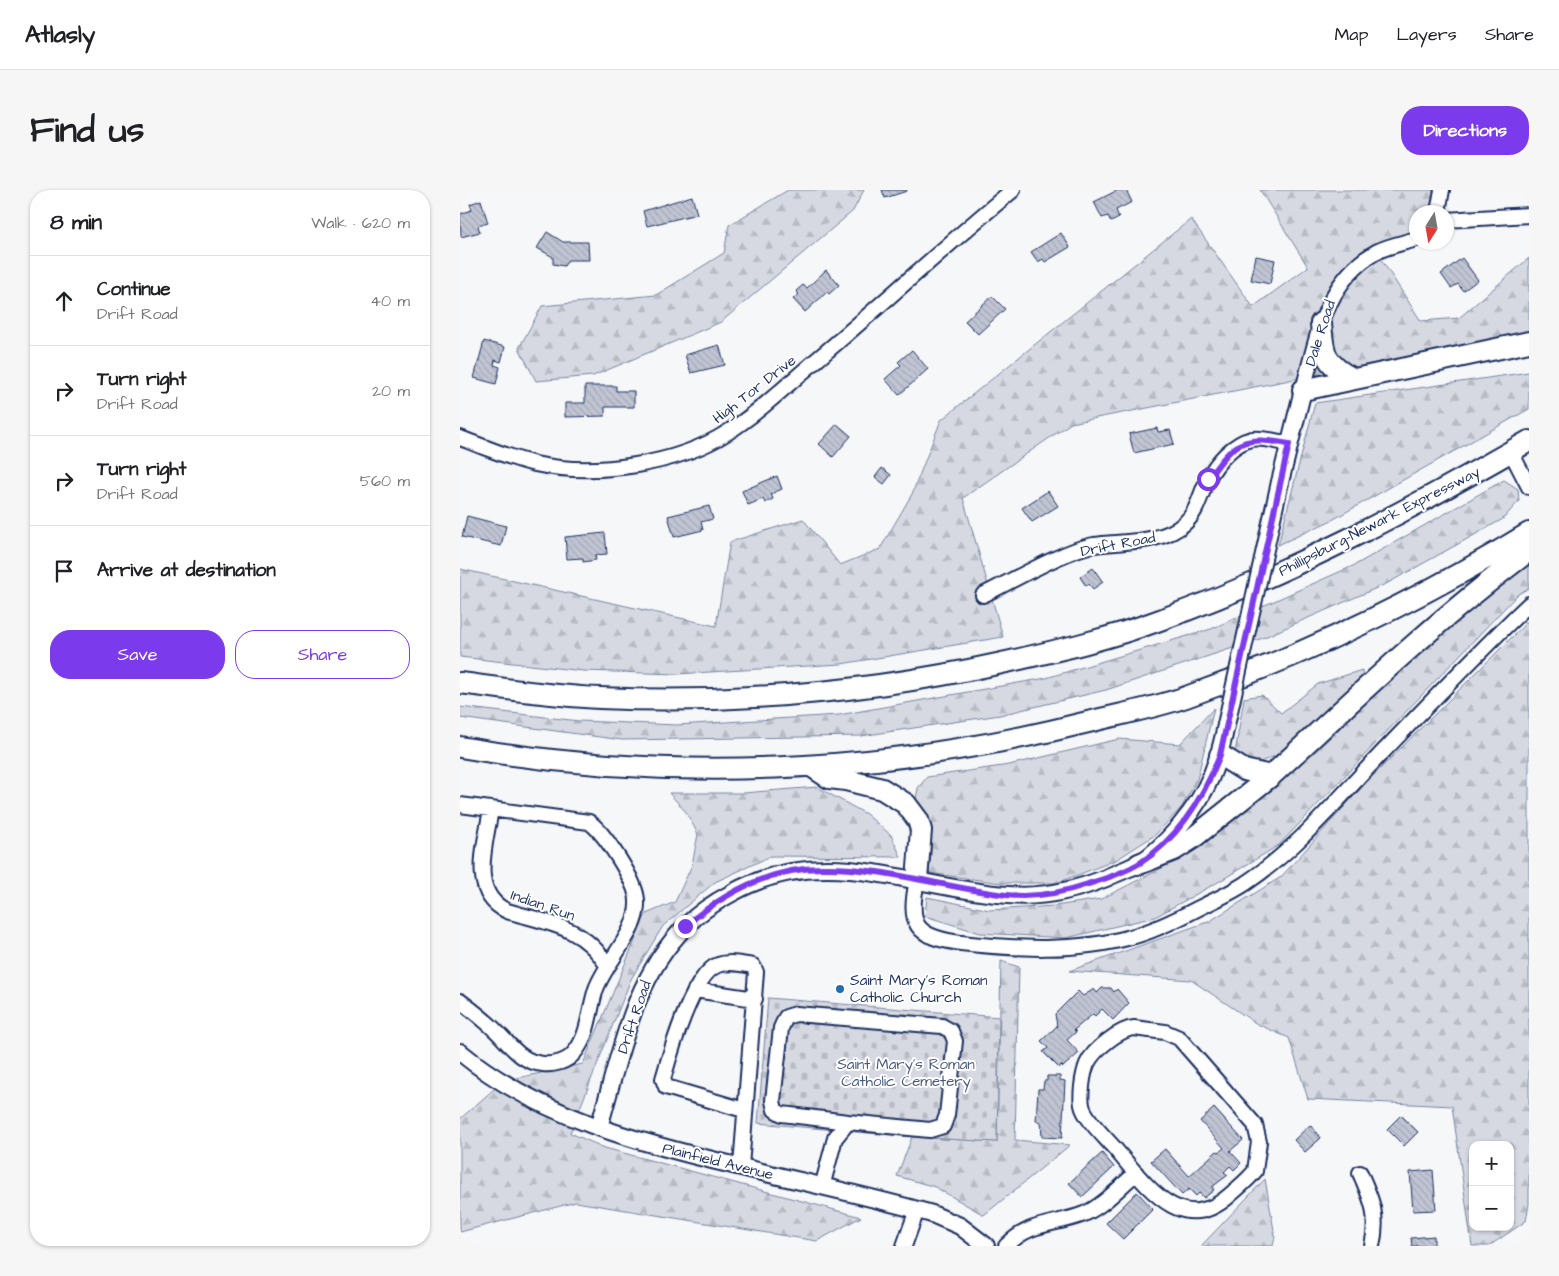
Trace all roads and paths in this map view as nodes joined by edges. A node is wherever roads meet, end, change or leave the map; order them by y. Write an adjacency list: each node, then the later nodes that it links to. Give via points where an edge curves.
1 (1013, 190): 11 (street, High Tor Drive, via 740,424 706,444 641,465 558,467 506,456)
2 (1442, 190): 3 (street)
3 (1439, 205)
4 (1529, 215): 5 (street)
5 (1454, 220)
6 (1409, 241): 7 (street, Dale Road, via 1378,251 1364,260 1333,293)
7 (1320, 323): 9 (highway, via 1326,356 1336,370); 10 (street, Dale Road)
8 (1529, 342): 9 (highway)
9 (1352, 378): 10 (highway)
10 (1303, 390): 13 (main road, Dale Road)
11 (460, 438)
12 (1529, 442): 14 (highway, Phillipsburg-Newark Expressway)
13 (1289, 444): 18 (street, Drift Road, via 1251,439 1234,447 1208,479 1197,508 1185,524 1156,538 1091,546); 22 (main road, Drift Road, bridge)
14 (1511, 452): 15 (street); 20 (highway, Phillipsburg-Newark Expressway, via 1287,570 1157,622 1026,658 903,682 785,696 598,698)
15 (1529, 487)
16 (1529, 533): 23 (highway, via 1409,602 1291,656 1183,698 1045,733 964,749)
17 (1529, 551): 24 (highway, via 1476,590 1406,650)
18 (983, 594)
19 (1529, 604): 28 (street, via 1287,852 1245,884 1170,922 1133,937 1074,946 991,946 949,941 929,936 915,924 912,904)
20 (460, 683)
21 (460, 747): 23 (highway, via 548,760 648,768)
22 (1220, 755): 24 (highway, via 1244,770); 27 (main road, Drift Road, via 1196,806 1157,850)
23 (811, 766): 28 (highway, via 829,778 882,789 906,804 922,830)
24 (1271, 776): 27 (highway, via 1193,838 1174,850)
25 (460, 806): 26 (street)
26 (491, 809): 29 (street, Indian Run, via 482,877 488,897 498,907 583,936); 29 (street, via 589,822 599,829 638,899 635,920)
27 (1139, 864): 28 (main road, Drift Road, via 1068,891 1040,896 1007,895)
28 (917, 880): 36 (main road, Drift Road, via 859,870 802,870 760,879 701,913 685,926 655,963 642,987)
29 (607, 965): 32 (street, via 596,989 579,1047 560,1062 541,1064 528,1060)
30 (696, 990): 31 (street); 31 (street, via 716,965 732,962 753,966 756,972); 34 (street, via 670,1055 663,1079 666,1087)
31 (755, 999): 34 (street)
32 (460, 1000)
33 (460, 1052): 36 (main road, Plainfield Avenue, via 515,1092)
34 (744, 1110): 37 (street)
35 (848, 1122): 35 (street, via 930,1130 942,1126 947,1115 955,1041 951,1031 932,1026 796,1014 786,1017 781,1028 773,1101 775,1110 782,1114); 40 (street, via 835,1138)
36 (599, 1127): 37 (main road, Plainfield Avenue)
37 (741, 1167): 40 (main road, Plainfield Avenue)
38 (1136, 1173): 38 (street, via 1170,1206 1184,1211 1211,1210 1255,1171 1259,1142 1255,1125 1179,1038 1165,1032 1134,1028 1124,1029 1088,1062 1082,1095 1084,1112); 44 (street, via 1090,1211 1023,1231)
39 (1360, 1173): 45 (street, via 1375,1214)
40 (822, 1187): 41 (main road, Plainfield Avenue)
41 (916, 1210): 42 (street); 43 (main road, Plainfield Avenue, via 960,1226)
42 (904, 1246)
43 (986, 1246)
44 (1006, 1246)
45 (1372, 1246)

